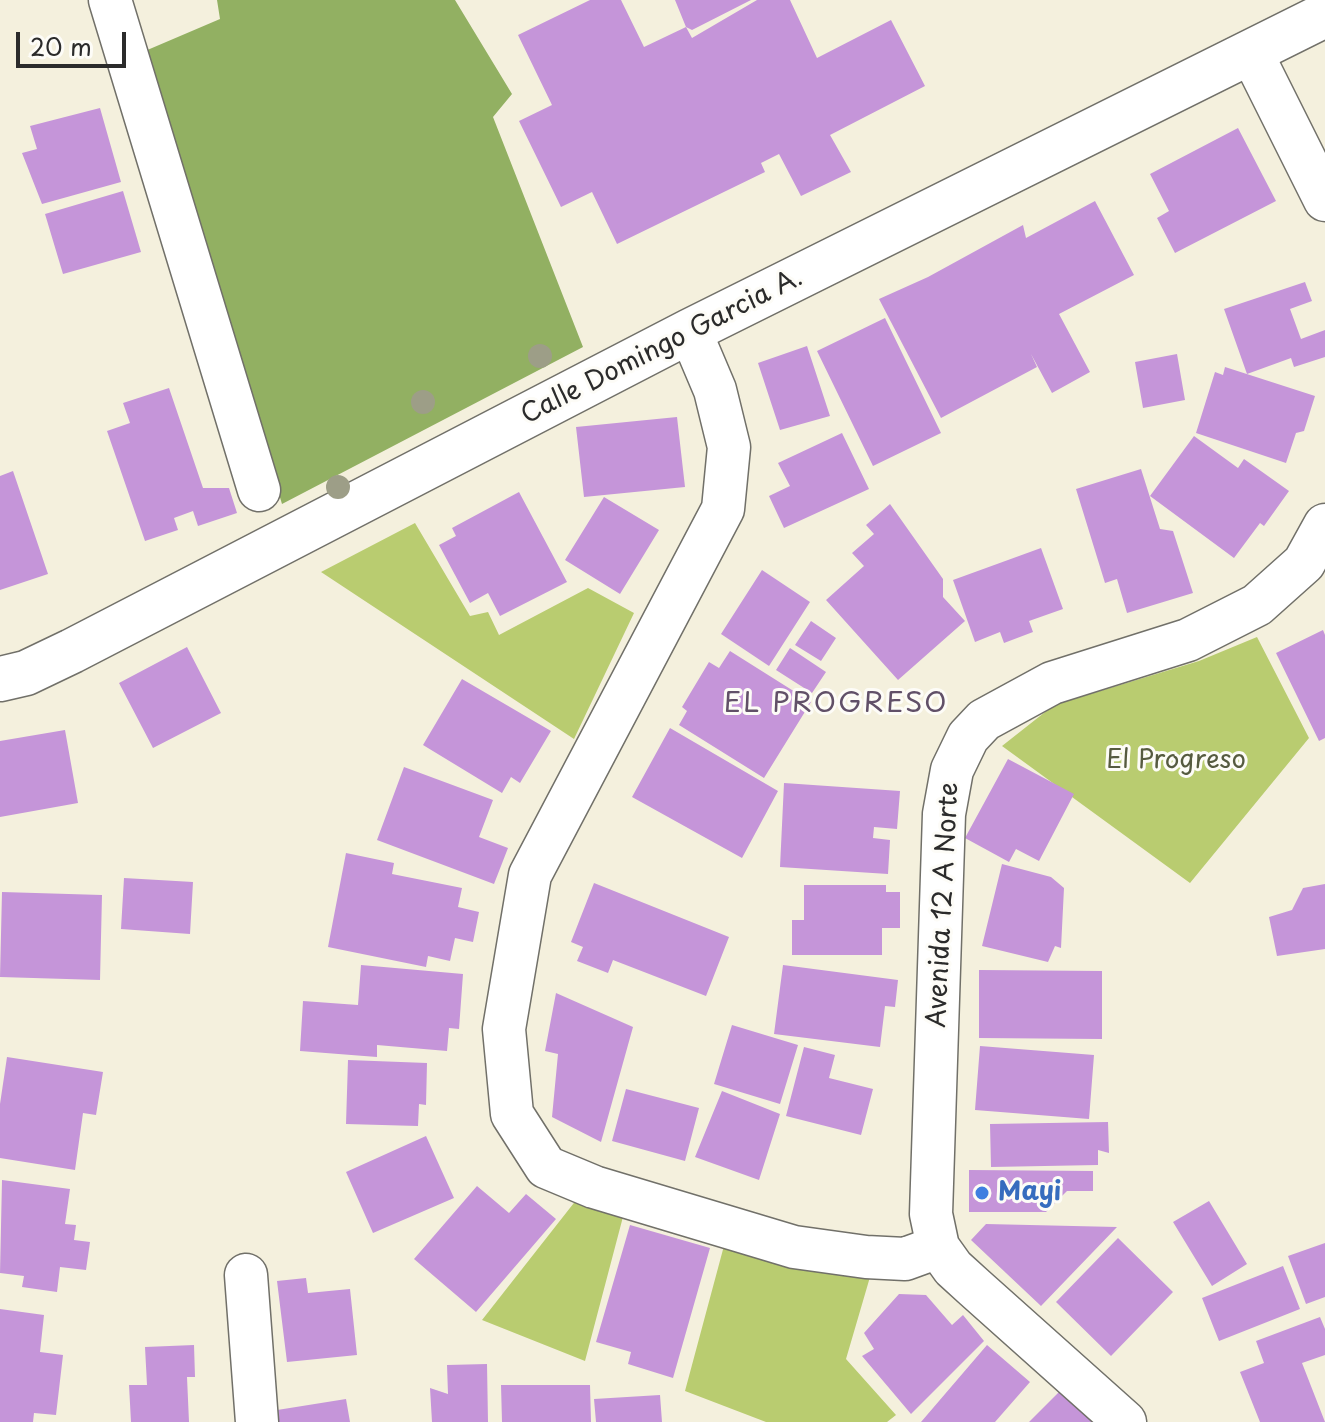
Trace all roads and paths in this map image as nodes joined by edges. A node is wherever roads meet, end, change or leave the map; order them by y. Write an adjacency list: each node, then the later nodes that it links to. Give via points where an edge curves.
1 (110, 0): 6 (street)
2 (1325, 15): 3 (main road, Calle Domingo Garcia A.)
3 (1251, 52): 4 (street); 5 (main road, Calle Domingo Garcia A.)
4 (1325, 200)
5 (690, 331): 8 (main road, Calle Domingo Garcia A., via 72,651); 9 (street, via 715,390 729,447 723,509 530,875 504,1029 512,1114 546,1167 594,1187 794,1247 905,1259)
6 (259, 490)
7 (1325, 525): 9 (street, Avenida 12 A Norte, via 1304,563 1257,605 1188,640 1052,683 984,720 968,737 952,770 944,814 931,1214)
8 (0, 679)
9 (938, 1247): 12 (street, via 953,1268)
10 (246, 1275): 11 (street)
11 (257, 1422)
12 (1125, 1422)

